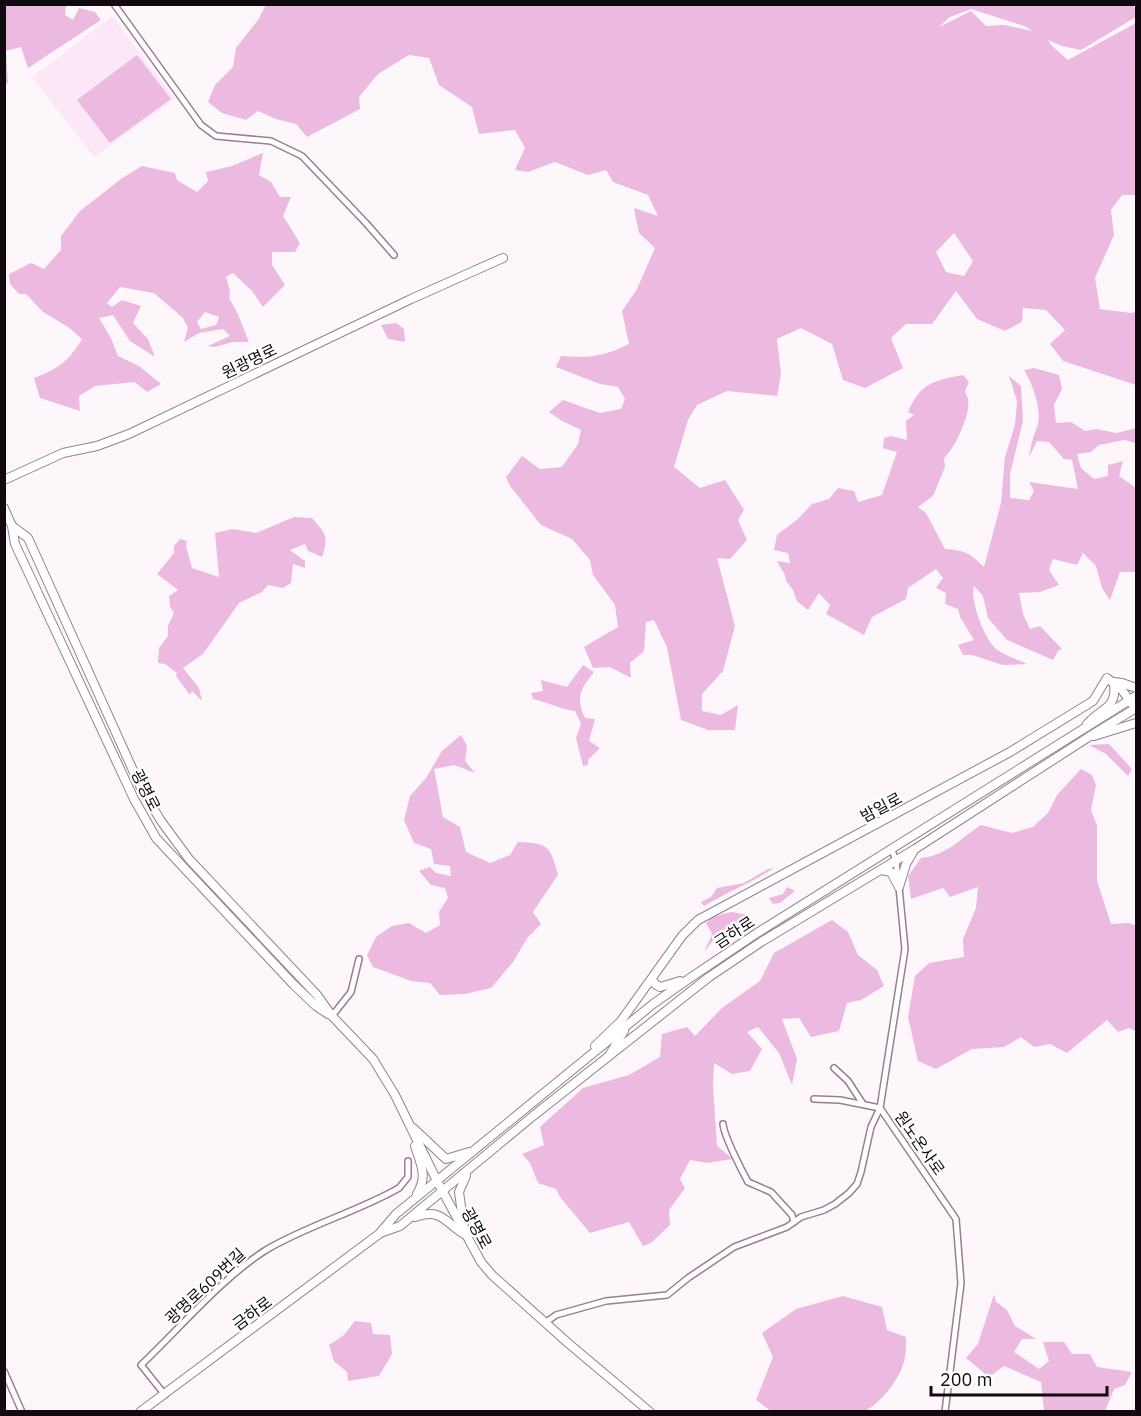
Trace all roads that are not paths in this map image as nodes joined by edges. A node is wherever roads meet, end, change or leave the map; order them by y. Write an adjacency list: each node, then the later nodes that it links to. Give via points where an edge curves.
1 (114, 4): 2 (street, via 201,125 216,136 271,141 302,156)
2 (394, 255)
3 (503, 258): 4 (main road, 원광명로, via 129,434 63,453)
4 (4, 480)
5 (4, 508): 6 (main road, 광명로)
6 (9, 522): 23 (main road, 광명로, via 28,538 141,788 161,820 189,859 317,995); 23 (main road, 광명로, via 15,544 156,838 293,984)
7 (1114, 682): 8 (main road); 9 (main road); 12 (main road, via 1113,703); 21 (main road, 밤일로, via 1107,678 1093,701 1010,752 698,920)
8 (1137, 688)
9 (1133, 699): 10 (main road); 12 (main road, 금하로)
10 (1136, 709): 13 (main road, 금하로)
11 (1137, 723): 13 (main road)
12 (1080, 731): 15 (main road, 금하로)
13 (1087, 738): 14 (main road, 금하로)
14 (915, 849): 16 (main road, 금하로); 18 (main road)
15 (892, 850): 16 (street, 원노온사로); 20 (main road, 금하로)
16 (896, 861): 17 (main road, 금하로); 18 (street, 원노온사로)
17 (881, 870): 18 (main road, via 891,872); 25 (main road, 금하로, via 709,977)
18 (899, 887): 30 (street, 원노온사로, via 905,949)
19 (359, 959): 23 (street, via 351,992)
20 (690, 978): 21 (main road, via 665,987 657,986); 24 (main road, 금하로)
21 (652, 979): 22 (main road, 밤일로)
22 (642, 994): 24 (main road); 26 (main road)
23 (332, 1016): 31 (main road, 광명로, via 373,1059)
24 (627, 1025): 25 (main road); 26 (main road, 금하로)
25 (608, 1059): 35 (main road, 금하로)
26 (578, 1065): 33 (main road, 금하로)
27 (834, 1068): 29 (street)
28 (814, 1099): 29 (street)
29 (863, 1104): 30 (street)
30 (880, 1108): 40 (street, via 871,1127 857,1184 835,1204); 49 (street, 원노온사로, via 956,1219 961,1283)
31 (409, 1125): 33 (main road, via 446,1159); 36 (main road, 광명로); 38 (main road, via 424,1176)
32 (723, 1125): 40 (street, via 723,1133 748,1182 771,1192)
33 (476, 1149): 36 (main road, 금하로)
34 (408, 1161): 45 (street, 광명로609번길, via 408,1177 399,1188 273,1246 245,1266 141,1365)
35 (472, 1167): 37 (main road, 금하로); 42 (main road, via 459,1192)
36 (437, 1181): 37 (main road, 광명로); 38 (main road, 금하로)
37 (443, 1192): 39 (main road, 금하로); 42 (main road, 광명로)
38 (414, 1200): 41 (main road, 금하로)
39 (410, 1218): 41 (main road, 금하로); 42 (main road, via 440,1215)
40 (794, 1222): 43 (street, via 734,1247 667,1295 606,1301 556,1315)
41 (379, 1234): 45 (main road, 금하로)
42 (465, 1235): 43 (main road, 광명로, via 492,1275)
43 (545, 1323): 48 (main road, 광명로)
44 (4, 1371): 46 (street)
45 (165, 1395): 47 (main road, 금하로)
46 (22, 1412)
47 (140, 1412)
48 (650, 1412)
49 (945, 1412)

